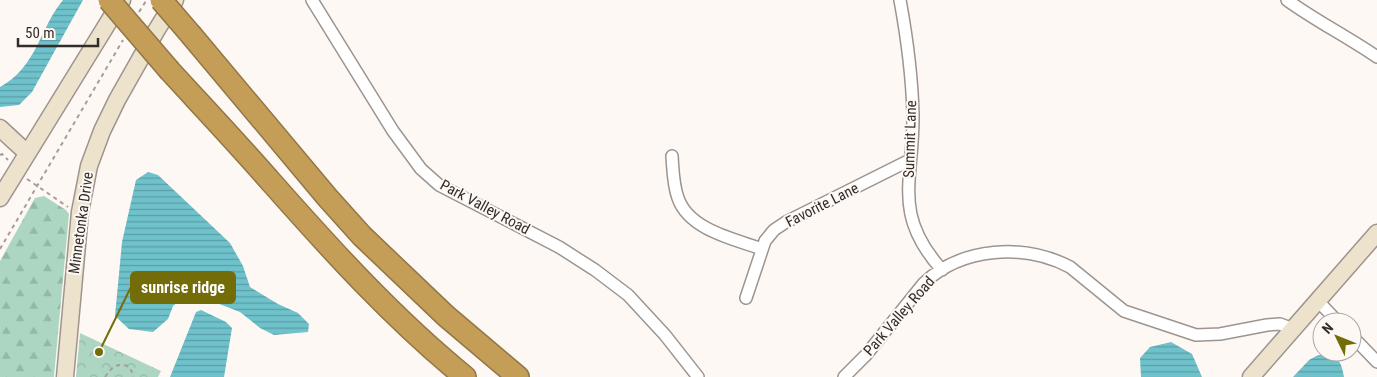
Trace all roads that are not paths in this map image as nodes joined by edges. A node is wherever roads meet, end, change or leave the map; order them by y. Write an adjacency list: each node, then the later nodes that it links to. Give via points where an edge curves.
1 (109, 0): 24 (highway, bridge, via 361,281)
2 (122, 0): 10 (street)
3 (161, 0): 25 (highway, bridge, via 362,236 446,316)
4 (175, 0): 23 (street, Minnetonka Drive, via 102,131 90,166 80,212)
5 (312, 0): 26 (street, Park Valley Road, via 393,131 421,170 439,185 559,247 595,270 628,296 670,340)
6 (900, 0): 12 (street, Summit Lane, via 911,67 913,136)
7 (1287, 0): 8 (street)
8 (1377, 57)
9 (0, 128): 10 (street)
10 (27, 153): 13 (street)
11 (672, 156): 15 (street, via 676,192 690,217 707,228)
12 (910, 160): 15 (street, Favorite Lane, via 786,222 764,241); 16 (street, Summit Lane, via 908,200 911,219 927,254)
13 (0, 198)
14 (1377, 232): 18 (street)
15 (762, 249): 17 (street, Favorite Lane)
16 (942, 270): 20 (street, Park Valley Road, via 974,256 1022,252 1070,266 1124,311 1196,335 1280,324); 27 (street, Park Valley Road, via 924,283)
17 (746, 298)
18 (1317, 300): 19 (street); 20 (street)
19 (1328, 312)
20 (1293, 329): 28 (street)
21 (1362, 346): 22 (street)
22 (1377, 362)
23 (65, 377)
24 (465, 377)
25 (518, 377)
26 (698, 377)
27 (844, 377)
28 (1251, 377)

